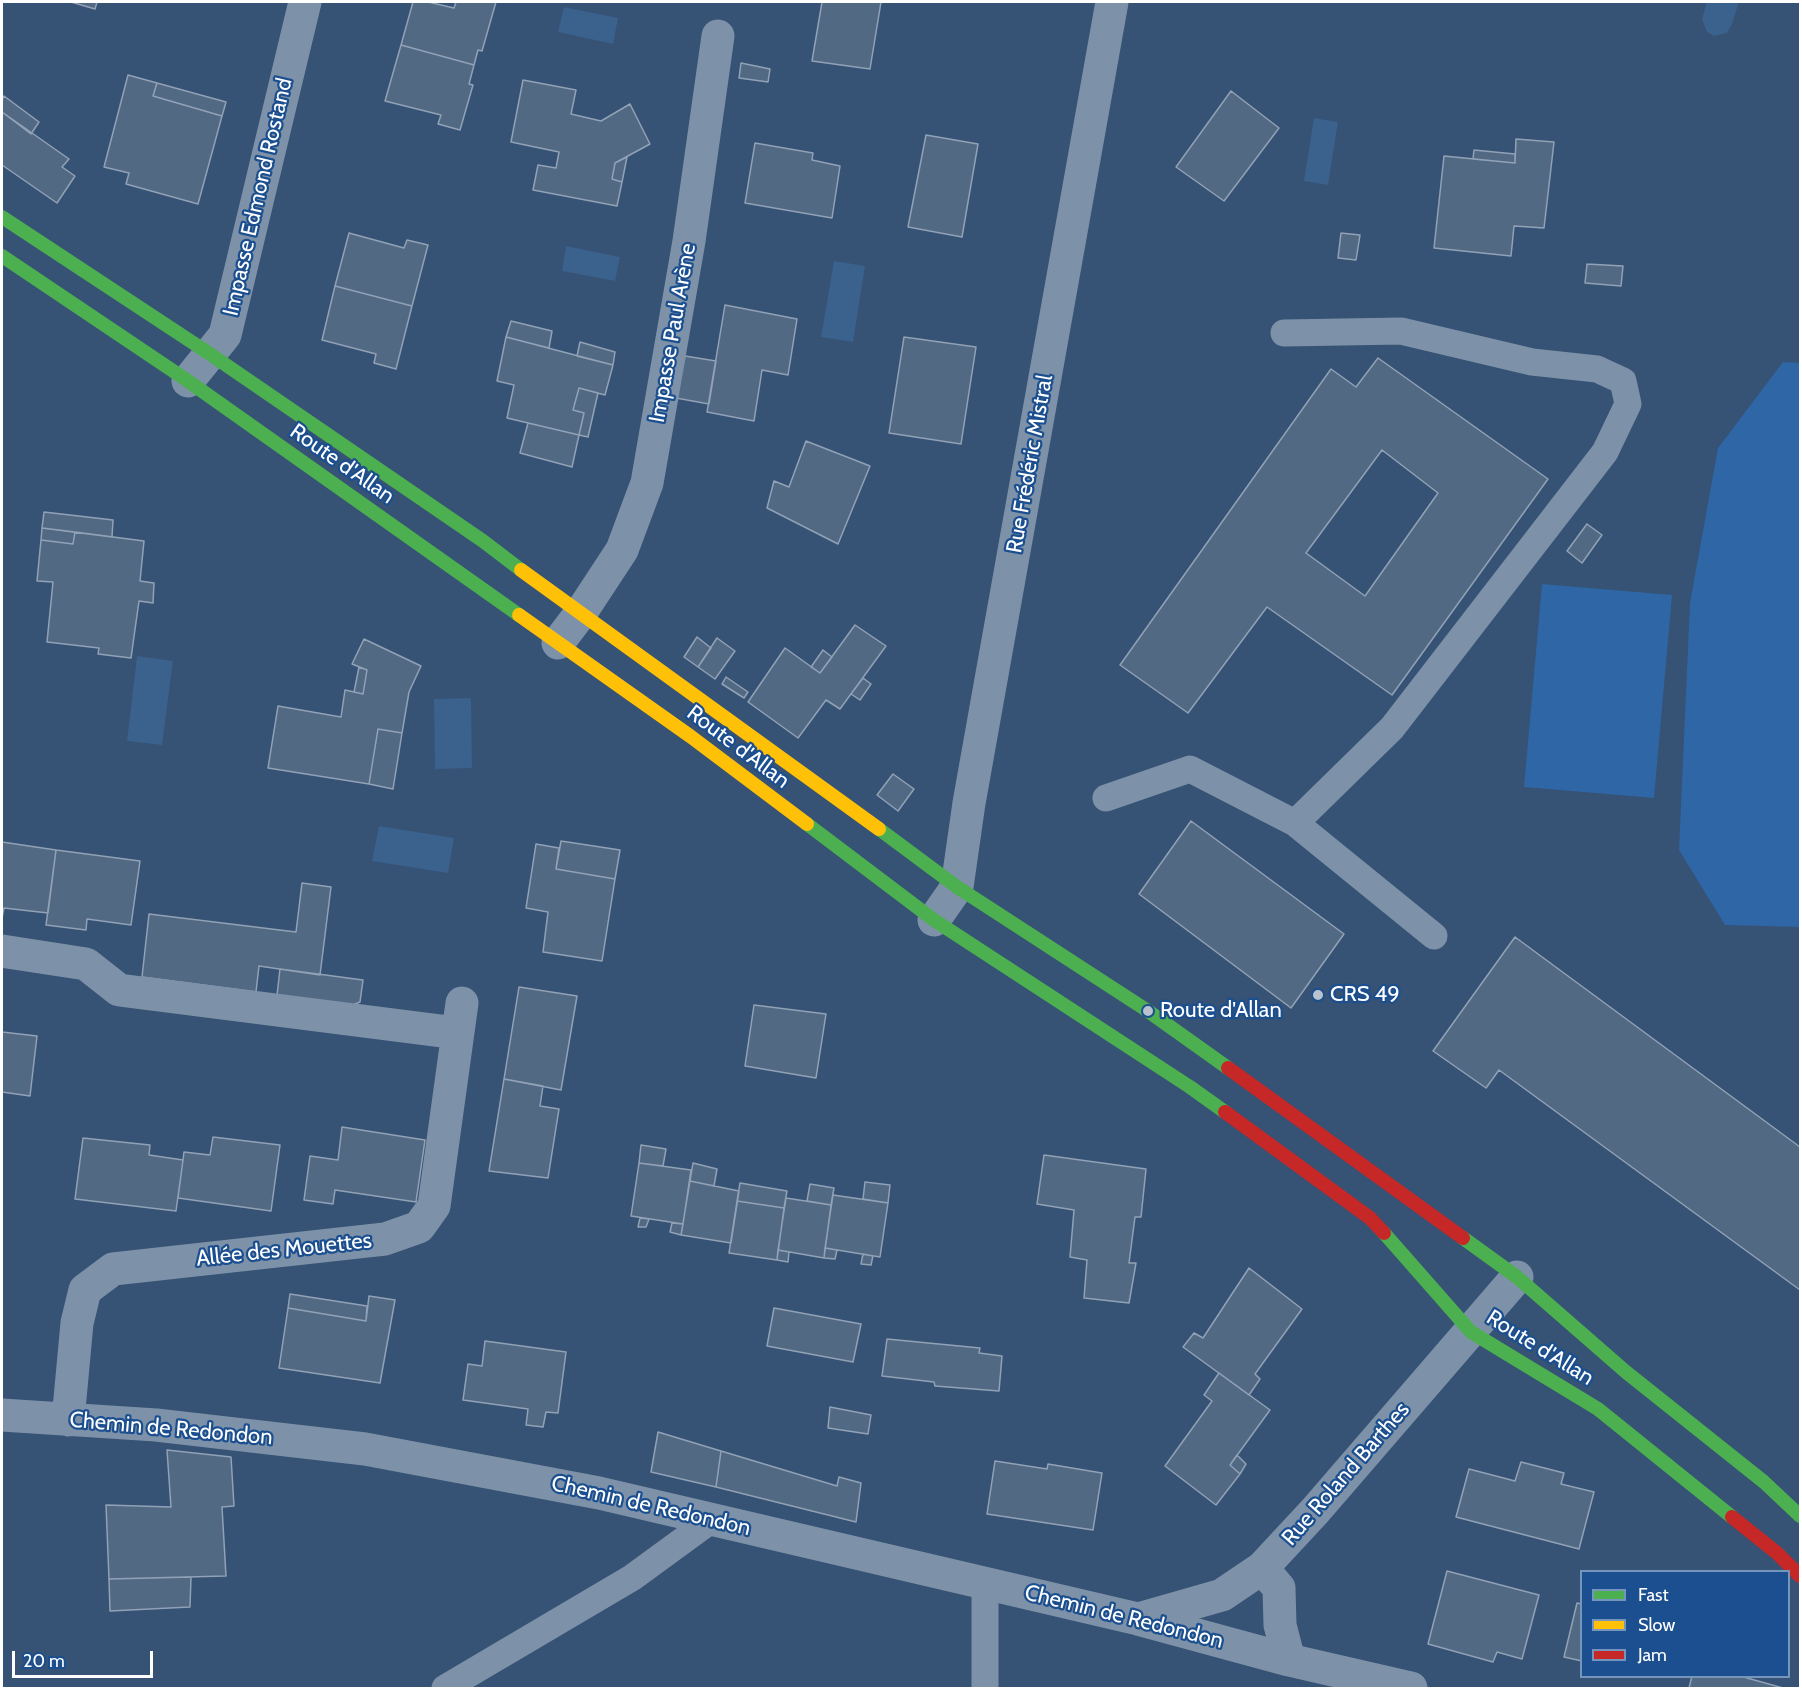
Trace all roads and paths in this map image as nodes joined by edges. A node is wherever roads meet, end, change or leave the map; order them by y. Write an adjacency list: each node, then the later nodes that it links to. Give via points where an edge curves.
1 (305, 2): 7 (street, Impasse Edmond Rostand, via 225,335)
2 (1112, 2): 13 (street, Rue Frédéric Mistral)
3 (718, 36): 9 (street, Impasse Paul Arène, via 689,241 647,483 622,550)
4 (2, 217): 7 (street, Route d'Allan)
5 (2, 256): 8 (street, Route d'Allan)
6 (1284, 333): 12 (lane, via 1401,331 1532,362 1597,369 1623,381 1628,404 1605,452 1392,728)
7 (210, 354): 8 (street, Impasse Edmond Rostand); 9 (street, Route d'Allan, via 483,541)
8 (188, 381): 10 (street, Route d'Allan)
9 (580, 614): 10 (street, Impasse Paul Arène); 13 (street, Route d'Allan)
10 (558, 643): 14 (street, Route d'Allan, via 690,736)
11 (1106, 798): 12 (lane, via 1190,770)
12 (1295, 823): 15 (lane)
13 (957, 886): 14 (street, Rue Frédéric Mistral); 17 (street, Route d'Allan, via 1148,1011)
14 (934, 920): 18 (street, Route d'Allan, via 1190,1087)
15 (1434, 936)
16 (2, 951): 22 (street, Allée des Mouettes, via 86,964 120,990 459,1018 434,1206 419,1227 385,1239 113,1269 85,1290)
17 (1287, 1112): 18 (lane); 19 (street, Route d'Allan)
18 (1265, 1141): 20 (street, Route d'Allan, via 1370,1218)
19 (1517, 1277): 20 (street, Rue Roland Barthes); 23 (street, Route d'Allan)
20 (1471, 1332): 25 (street, Rue Roland Barthes); 26 (street, Route d'Allan, via 1598,1409 1777,1553)
21 (2, 1415): 22 (street, Chemin de Redondon)
22 (68, 1420): 24 (street, Chemin de Redondon, via 156,1425 365,1449 599,1492)
23 (1800, 1516)
24 (711, 1520): 27 (street, Chemin de Redondon); 30 (lane, via 633,1578)
25 (1262, 1568): 28 (street, Rue Roland Barthes, via 1222,1595); 29 (street, via 1279,1588 1280,1625)
26 (1800, 1576)
27 (985, 1582): 28 (street, Chemin de Redondon); 31 (lane)
28 (1138, 1619): 29 (street, Chemin de Redondon)
29 (1289, 1660): 32 (street, Chemin de Redondon)
30 (446, 1689)
31 (985, 1689)
32 (1411, 1689)

